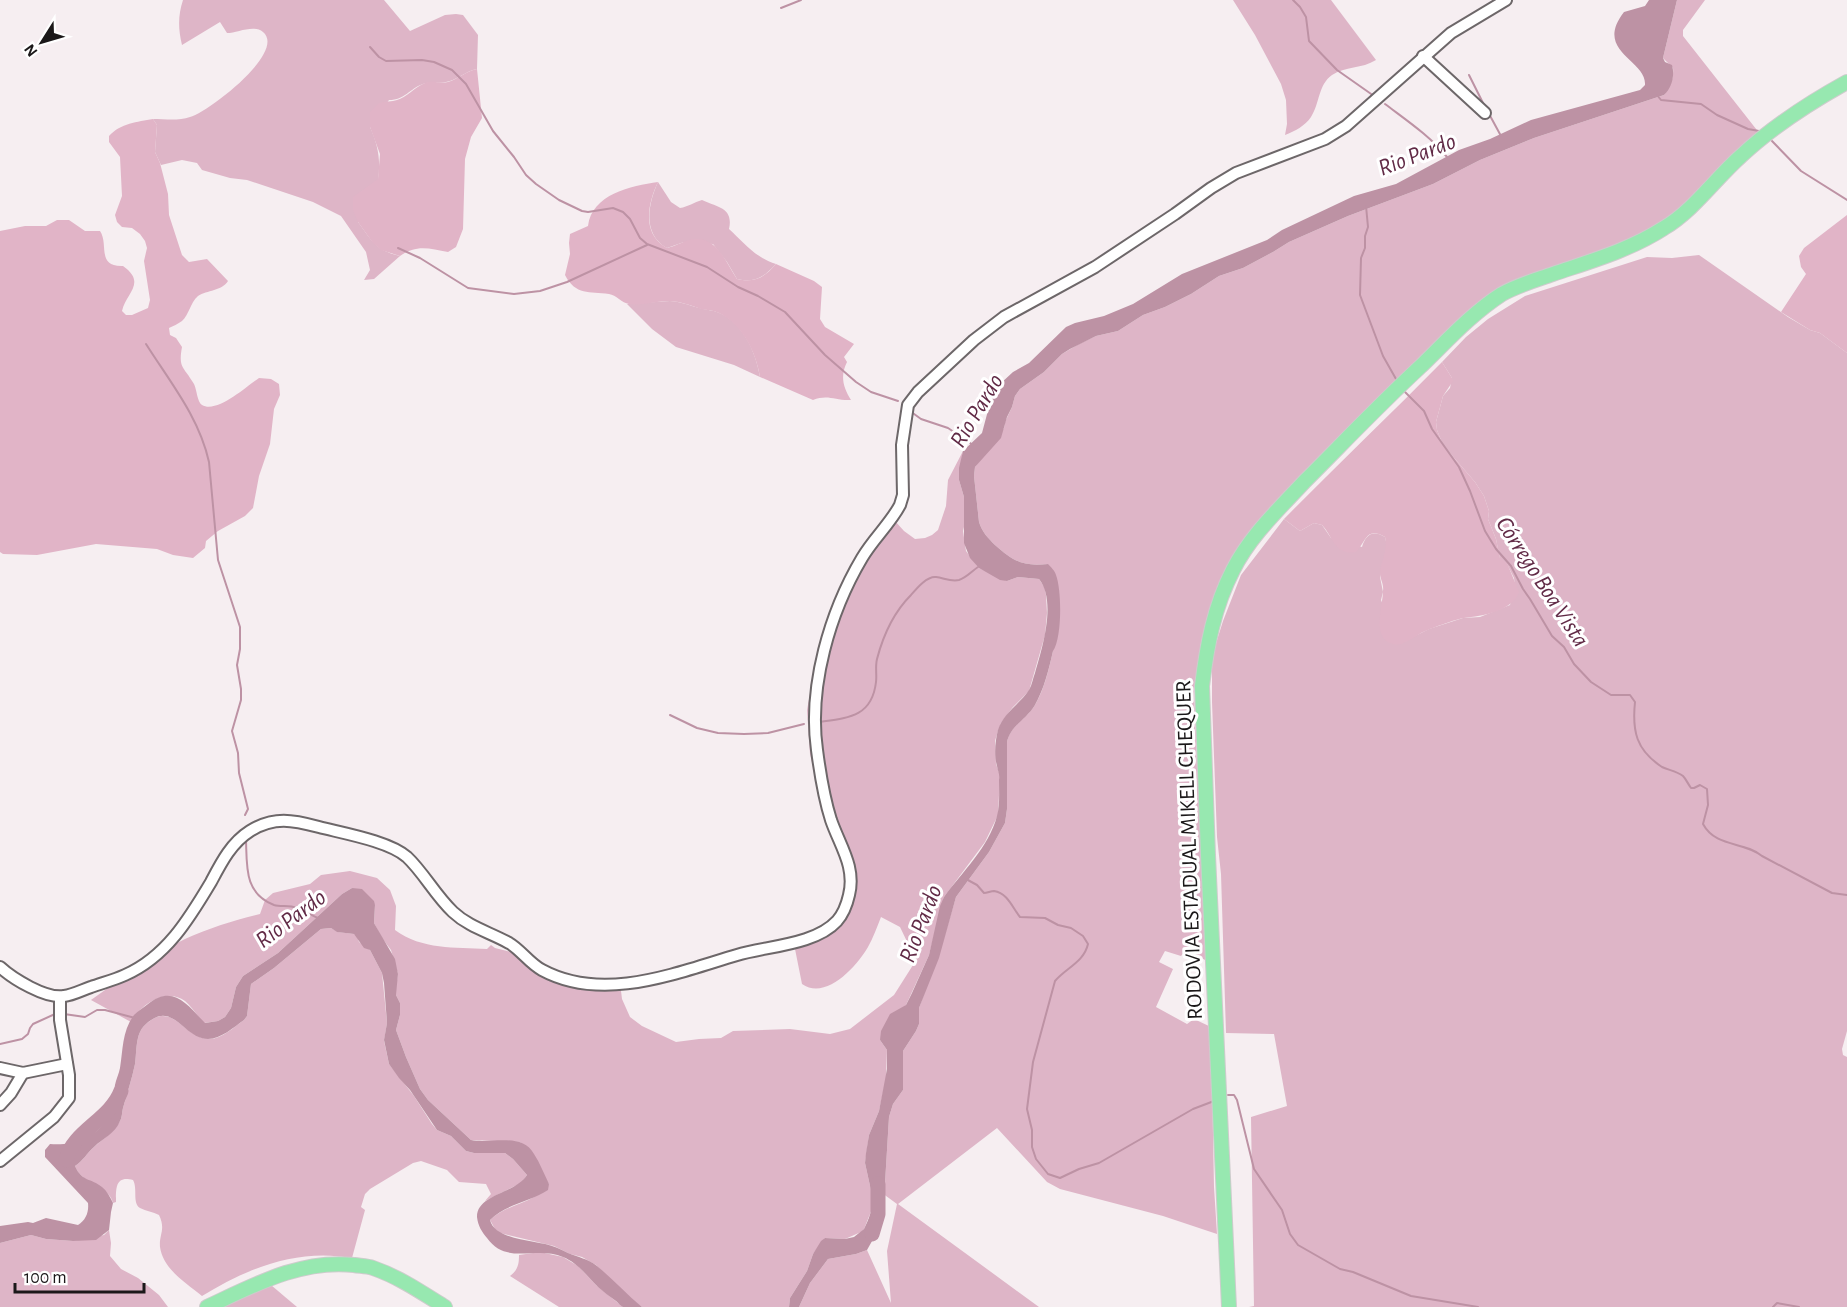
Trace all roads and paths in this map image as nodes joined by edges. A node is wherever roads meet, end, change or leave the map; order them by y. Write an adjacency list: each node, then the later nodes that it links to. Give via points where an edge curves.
1 (1506, 0): 2 (street, via 1450,33)
2 (1423, 56): 4 (street); 6 (street, via 1346,126 1325,139 1236,173 1095,267 1004,317 912,399 902,445 900,505 864,555 834,618 815,710 817,752 830,817 851,874 848,901 831,926 810,938 665,976 604,985 570,980 543,970 509,943 463,921 401,853 377,842 281,820 251,830 235,844 184,925 153,957 128,974)
3 (1847, 82): 14 (main road, RODOVIA ESTADUAL MIKELL CHEQUER, via 1776,126 1665,228 1621,250 1520,285 1484,306 1370,414 1269,519 1228,580 1215,616 1202,686)
4 (1485, 113)
5 (0, 967): 6 (street, via 21,983)
6 (60, 997): 7 (street)
7 (67, 1064): 9 (street); 11 (street, via 69,1098 48,1123)
8 (0, 1068): 9 (street)
9 (23, 1073): 10 (street)
10 (0, 1105)
11 (0, 1161)
12 (207, 1307): 13 (main road, via 269,1278 341,1264 370,1267 402,1280)
13 (445, 1307)
14 (1229, 1307)

